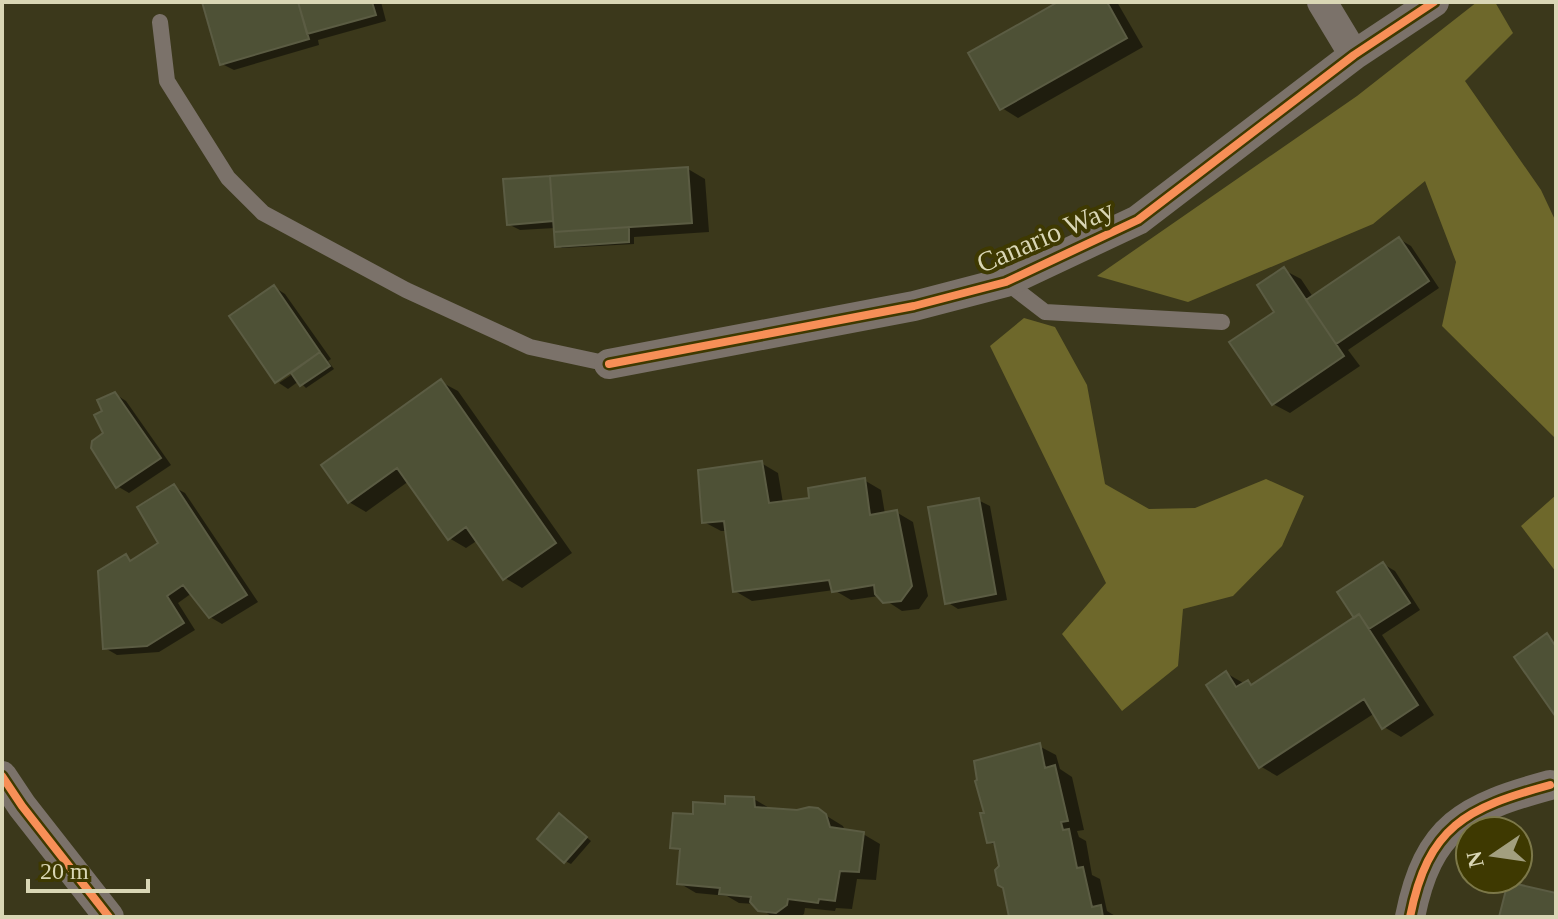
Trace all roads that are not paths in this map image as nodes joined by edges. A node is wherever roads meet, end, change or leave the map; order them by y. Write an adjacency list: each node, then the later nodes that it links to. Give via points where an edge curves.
1 (1322, 2): 4 (street)
2 (1434, 2): 4 (street, Canario Way)
3 (160, 22): 7 (lane, via 167,81 228,178 263,213 406,290 530,347)
4 (1354, 55): 5 (street, Canario Way, via 1138,220)
5 (1006, 282): 6 (lane, via 1045,312); 7 (street, Canario Way, via 914,306)
6 (1222, 322)
7 (609, 364)
8 (2, 776): 10 (street)
9 (1550, 785): 11 (street, via 1485,807 1453,826 1433,847)
10 (109, 917)
11 (1410, 917)

